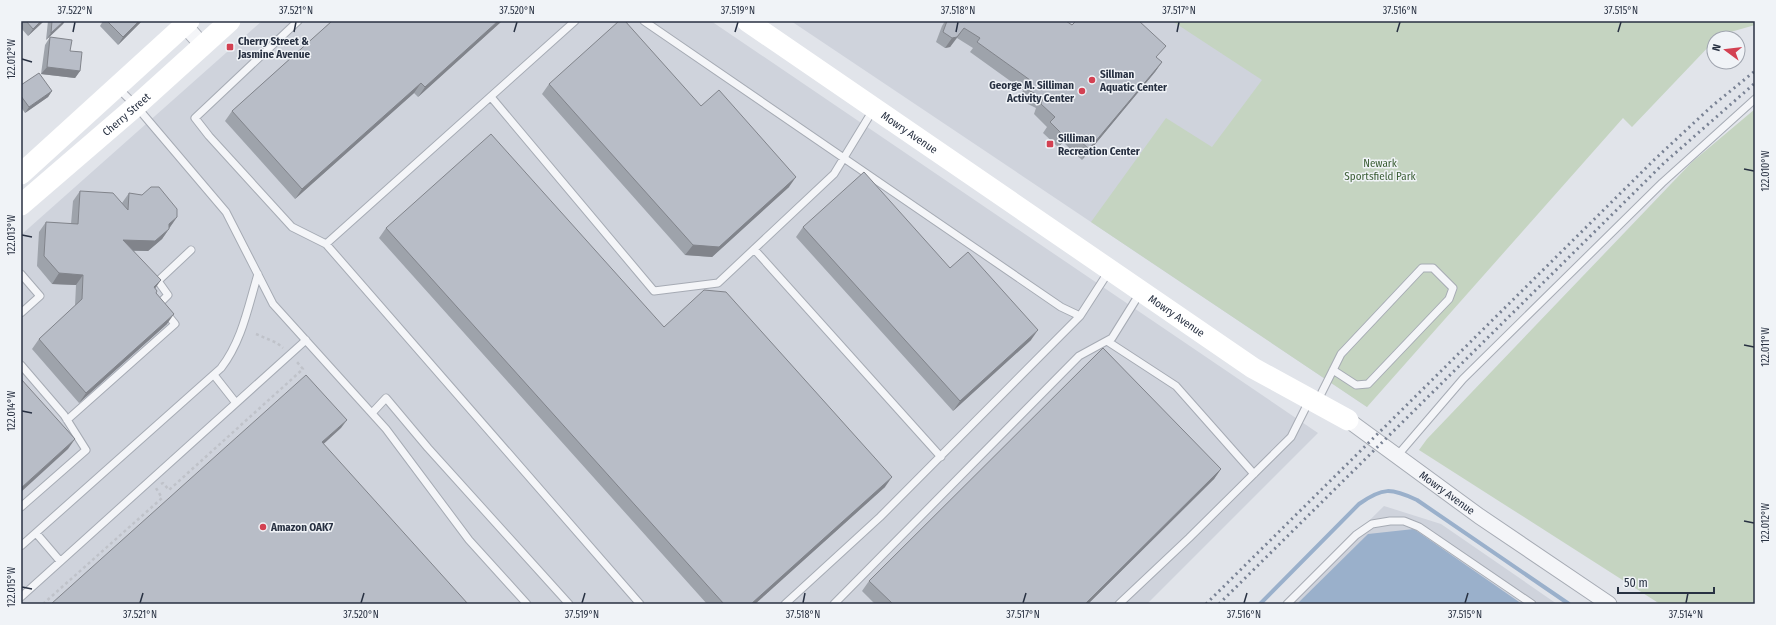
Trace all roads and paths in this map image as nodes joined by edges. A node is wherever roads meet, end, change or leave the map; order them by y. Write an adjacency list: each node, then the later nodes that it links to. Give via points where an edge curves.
1 (230, 21): 7 (main road, Cherry Street)
2 (298, 21): 16 (lane, via 194,118 292,227)
3 (575, 21): 9 (lane)
4 (644, 21): 13 (lane)
5 (747, 21): 12 (main road, Mowry Avenue)
6 (185, 22): 7 (street); 8 (main road)
7 (203, 46): 11 (main road, Cherry Street)
8 (116, 86): 11 (lane); 14 (main road)
9 (491, 96): 16 (lane); 17 (lane, via 654,290 718,282)
10 (1755, 99): 39 (lane, via 1662,183 1463,379)
11 (136, 106): 15 (main road, Cherry Street); 21 (lane, via 226,212)
12 (875, 108): 13 (lane); 19 (main road, Mowry Avenue)
13 (845, 157): 17 (lane, via 834,174); 24 (lane, via 1061,307)
14 (21, 174)
15 (21, 205)
16 (326, 244): 49 (lane)
17 (754, 249): 38 (lane)
18 (191, 250): 36 (lane, via 158,281 168,295 159,304 175,324)
19 (1110, 270): 22 (main road, Mowry Avenue); 24 (lane)
20 (21, 274): 23 (lane, via 40,296)
21 (258, 274): 26 (lane, via 273,304); 32 (lane, via 240,334 230,357)
22 (1141, 292): 27 (lane, via 1112,338); 33 (main road, Mowry Avenue, via 1252,368)
23 (21, 313)
24 (1080, 316): 38 (lane)
25 (256, 334): 28 (path)
26 (306, 340): 34 (lane); 35 (lane)
27 (1107, 340): 40 (lane, via 1176,386); 51 (lane, via 1079,356)
28 (284, 349)
29 (297, 362): 46 (path, via 303,369 169,490 162,483 155,489 162,498)
30 (21, 365): 36 (lane)
31 (1333, 370): 31 (lane, via 1341,354 1422,268 1433,268 1453,288 1450,299 1368,384 1356,384); 33 (lane)
32 (214, 375): 34 (lane); 42 (lane)
33 (1314, 401): 37 (main road, Mowry Avenue); 40 (lane, via 1291,437)
34 (236, 403): 44 (lane)
35 (372, 413): 47 (lane, via 469,540); 48 (lane, via 386,398)
36 (67, 420): 41 (lane, via 86,450)
37 (1348, 420): 39 (street, Mowry Avenue)
38 (941, 456): 50 (lane, via 880,517)
39 (1397, 456): 55 (street, Mowry Avenue)
40 (1254, 474): 52 (lane)
41 (21, 507)
42 (36, 532): 43 (lane); 44 (lane)
43 (21, 546)
44 (60, 561): 45 (lane)
45 (21, 597)
46 (43, 604)
47 (527, 604)
48 (569, 604)
49 (640, 604)
50 (785, 604)
51 (834, 604)
52 (1119, 604)
53 (1287, 604): 54 (lane, via 1356,536 1372,524 1404,521 1419,527)
54 (1532, 604)
55 (1609, 604)

